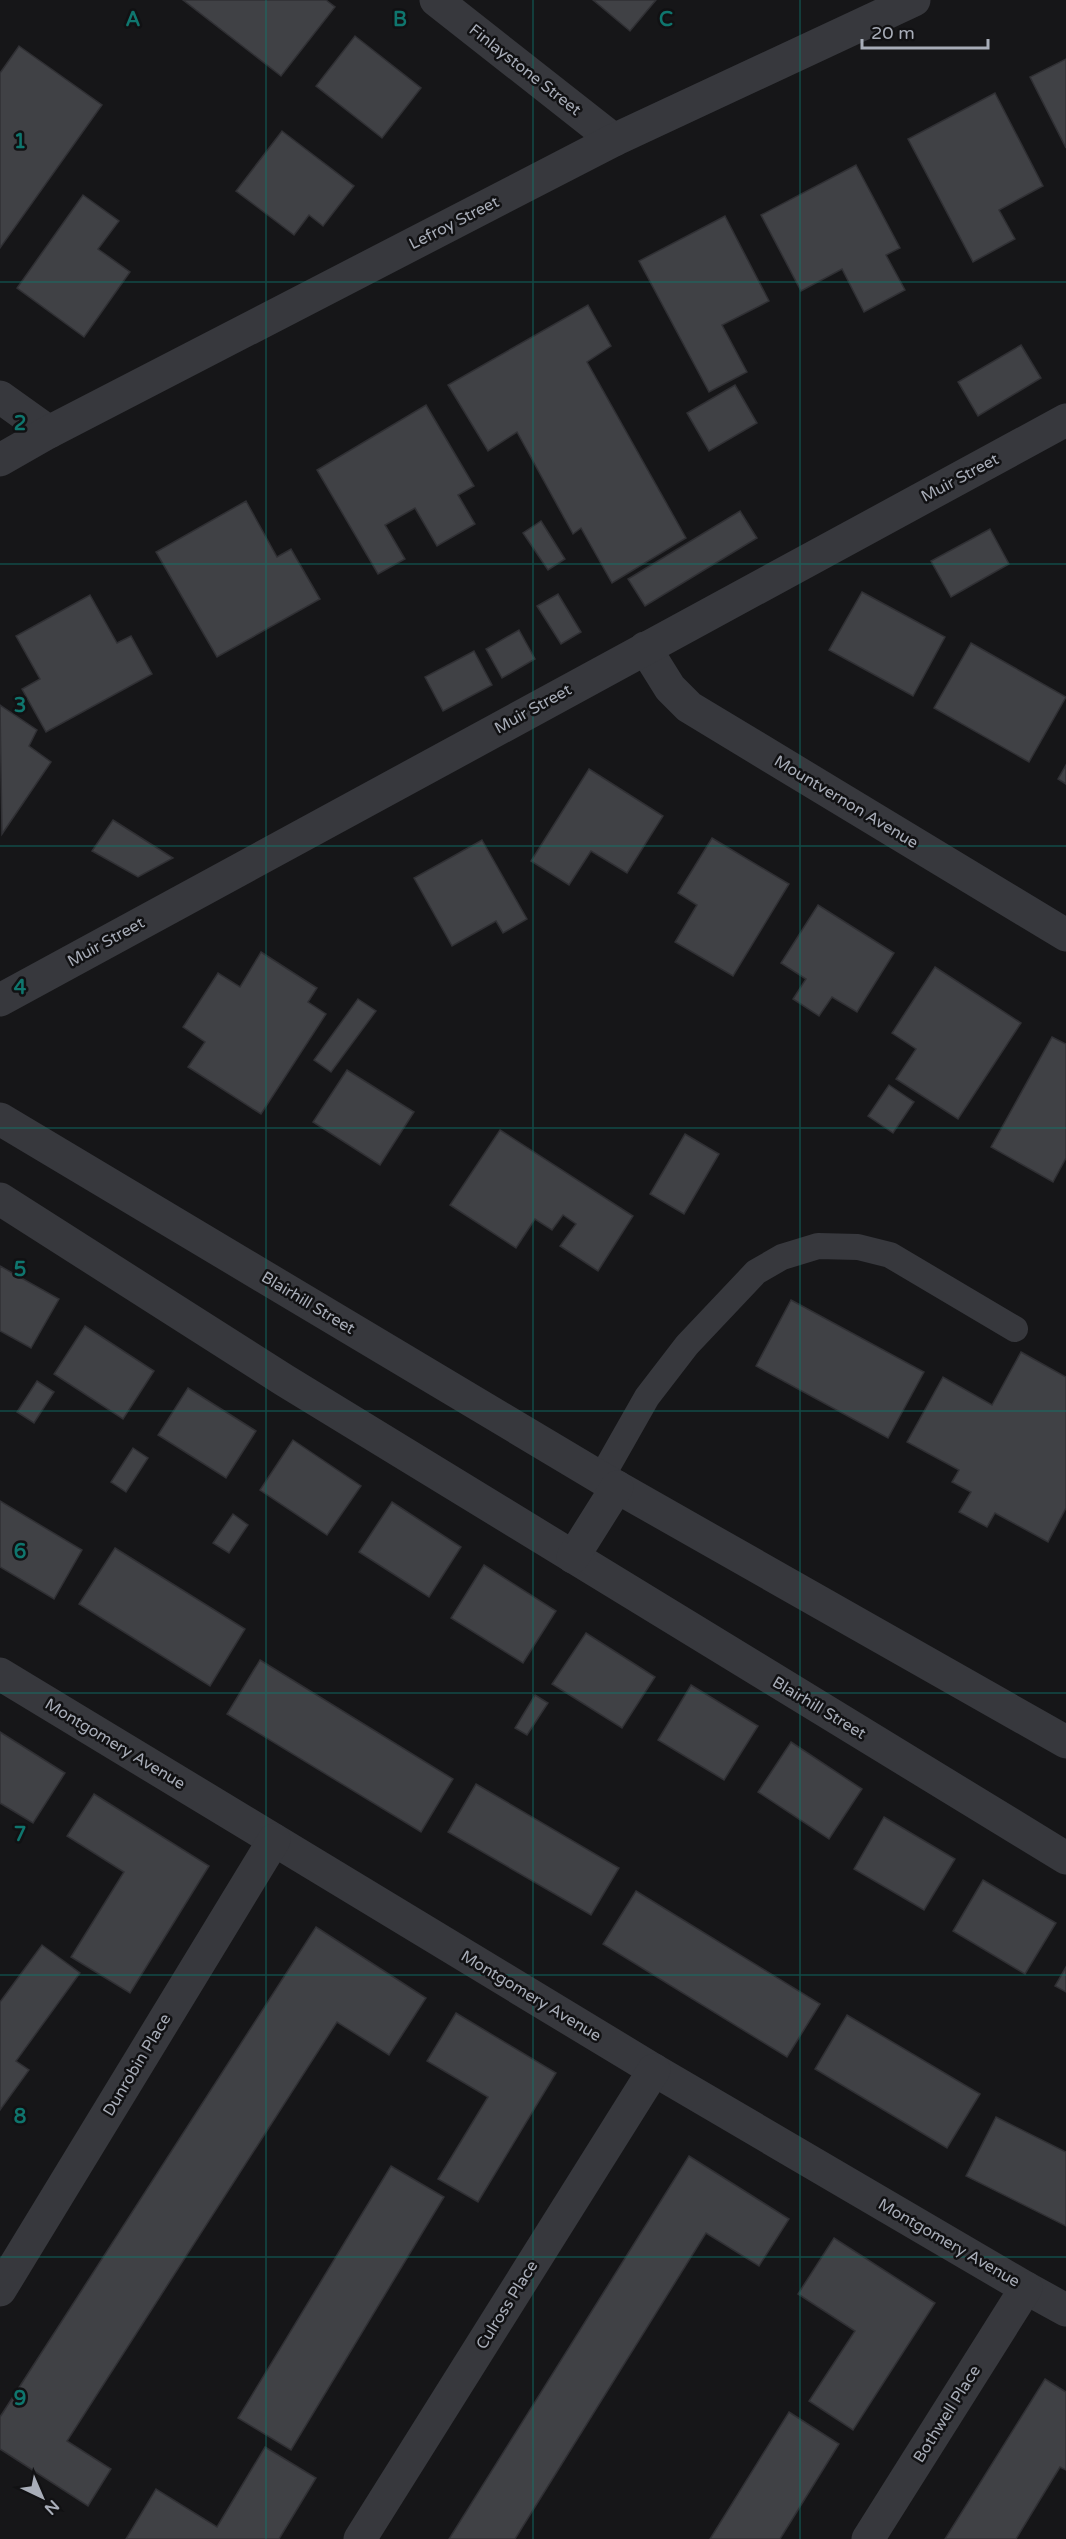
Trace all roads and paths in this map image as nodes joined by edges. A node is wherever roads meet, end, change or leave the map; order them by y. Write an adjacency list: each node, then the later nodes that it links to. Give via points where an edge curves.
1 (436, 0): 3 (street, Finlaystone Street)
2 (915, 0): 3 (street, Lefroy Street)
3 (614, 140): 6 (street, Lefroy Street)
4 (0, 397): 6 (street)
5 (1066, 420): 8 (street, Muir Street)
6 (49, 432): 7 (street, Lefroy Street)
7 (0, 460)
8 (645, 648): 9 (street, Mountvernon Avenue, via 670,688 689,706); 10 (street, Muir Street)
9 (1066, 935)
10 (0, 1000)
11 (0, 1119): 14 (street, Blairhill Street)
12 (0, 1199): 15 (street, Blairhill Street, via 284,1380)
13 (1015, 1329): 14 (lane, via 890,1255 858,1247 818,1246 782,1257 756,1272 687,1345 647,1397)
14 (609, 1483): 15 (street); 17 (street, Blairhill Street)
15 (573, 1557): 19 (street, Blairhill Street)
16 (0, 1674): 18 (street, Montgomery Avenue)
17 (1066, 1742)
18 (274, 1840): 20 (street, Montgomery Avenue); 22 (street, Dunrobin Place)
19 (1066, 1858)
20 (654, 2070): 21 (street, Montgomery Avenue); 24 (street, Culross Place)
21 (1026, 2288): 23 (street, Montgomery Avenue); 25 (street, Bothwell Place)
22 (0, 2290)
23 (1066, 2310)
24 (360, 2539)
25 (868, 2539)

